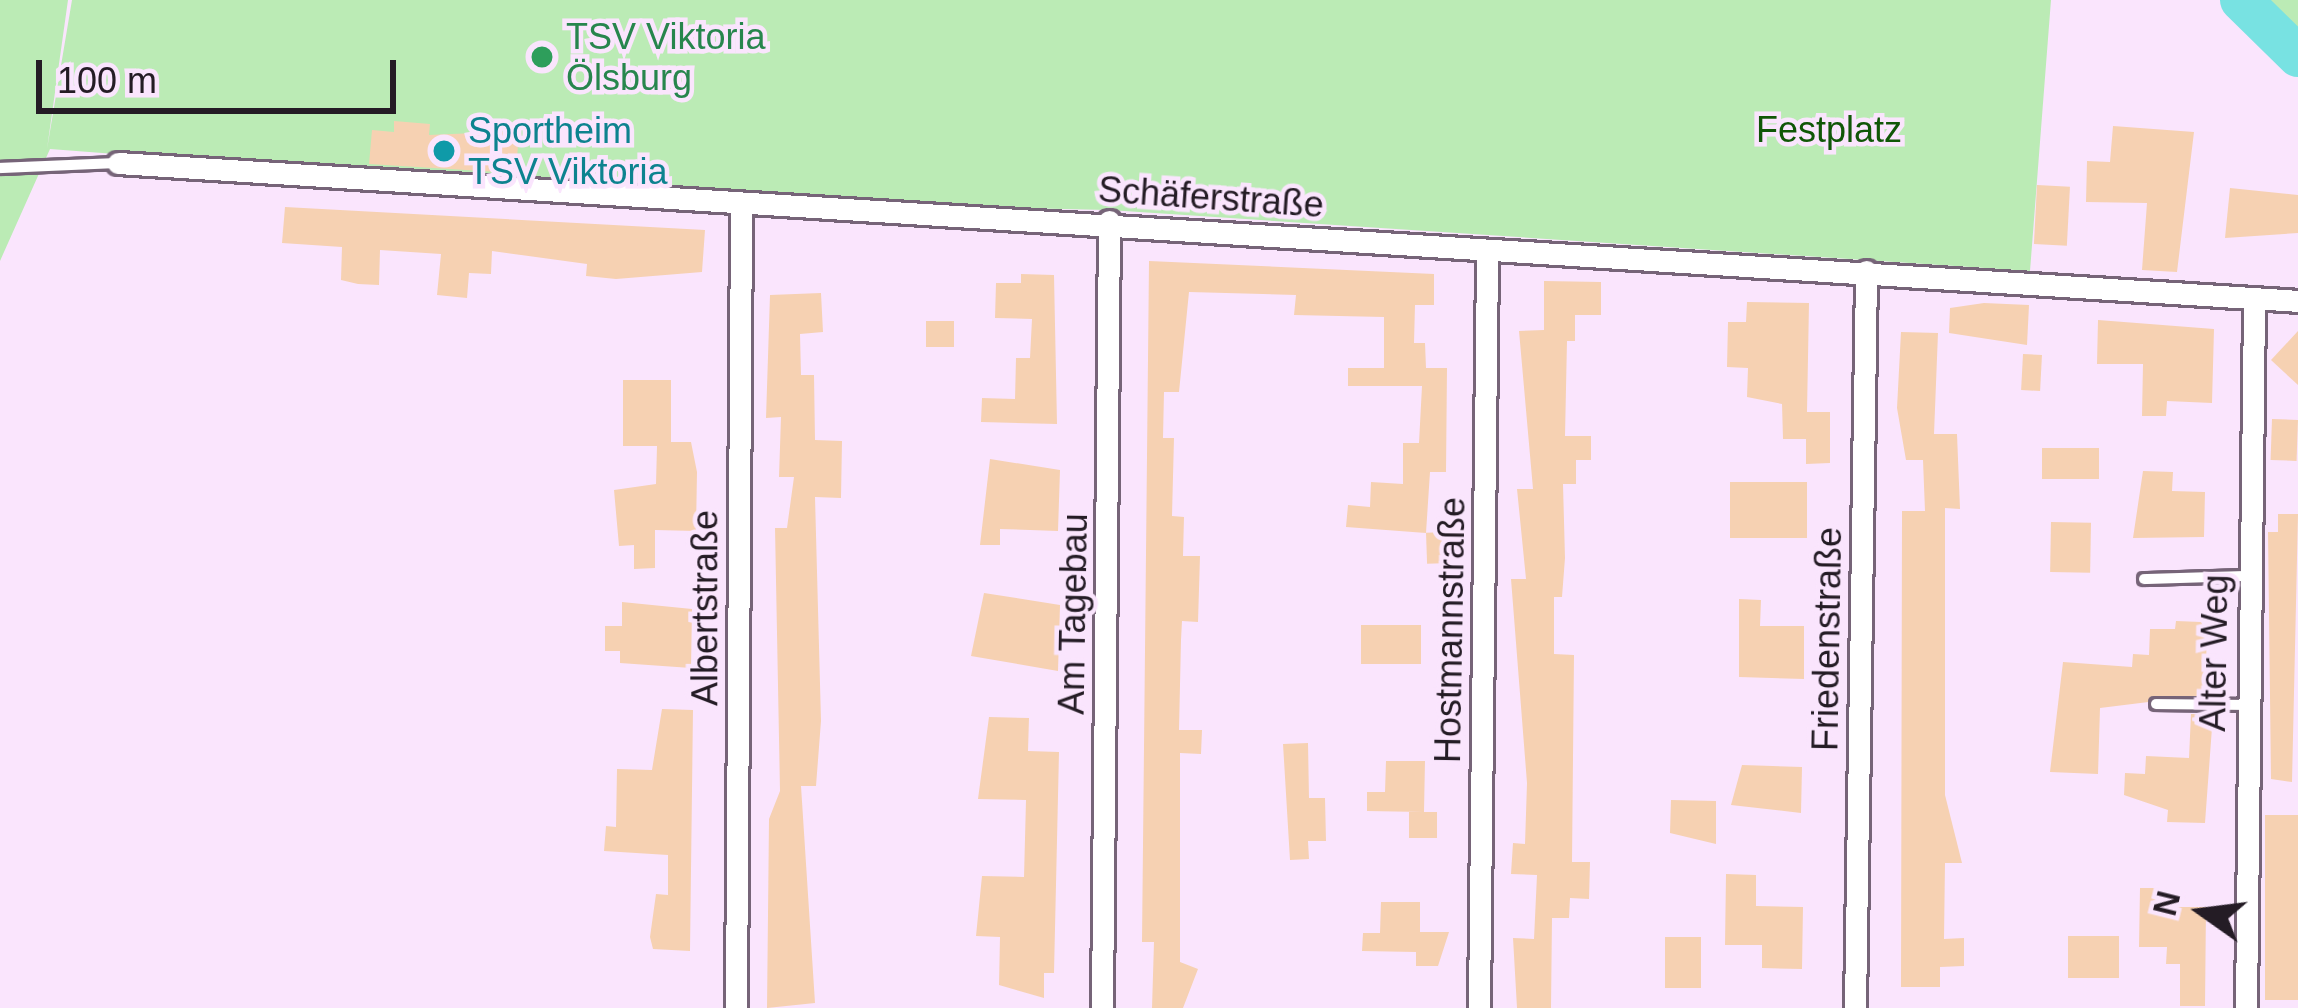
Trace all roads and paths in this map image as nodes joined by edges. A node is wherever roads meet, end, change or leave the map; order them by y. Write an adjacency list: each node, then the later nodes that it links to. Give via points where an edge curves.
1 (118, 163): 2 (lane); 3 (street, Schäferstraße)
2 (0, 168)
3 (741, 209): 4 (street, Schäferstraße); 13 (street, Albertstraße)
4 (1109, 221): 5 (street, Schäferstraße); 14 (street, Am Tagebau)
5 (1487, 252): 6 (street, Schäferstraße); 15 (street, Hostmannstraße)
6 (1865, 271): 7 (street, Schäferstraße); 16 (street, Friedenstraße)
7 (2254, 299): 8 (street, Schäferstraße); 9 (street, Alter Weg)
8 (2298, 301)
9 (2248, 577): 10 (lane); 12 (street, Alter Weg)
10 (2144, 579)
11 (2156, 704): 12 (lane)
12 (2246, 705): 17 (street, Alter Weg)
13 (736, 1008)
14 (1102, 1008)
15 (1479, 1008)
16 (1856, 1008)
17 (2246, 1008)

